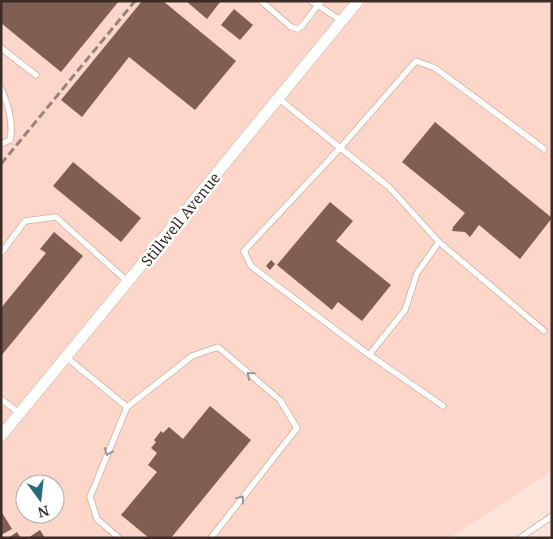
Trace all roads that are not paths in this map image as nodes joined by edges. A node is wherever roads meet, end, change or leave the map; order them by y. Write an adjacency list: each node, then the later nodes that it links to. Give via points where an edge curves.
1 (261, 1): 4 (lane, via 291,27 298,29)
2 (311, 1): 4 (lane)
3 (358, 1): 5 (street, Stillwell Avenue)
4 (319, 4): 5 (lane)
5 (342, 21): 9 (street, Stillwell Avenue)
6 (1, 48): 7 (lane)
7 (36, 76)
8 (1, 88): 10 (lane, via 8,104 12,133 10,140)
9 (278, 98): 11 (lane); 15 (street, Stillwell Avenue)
10 (1, 144)
11 (341, 147): 12 (lane, via 416,61 435,68); 13 (lane, via 390,187); 17 (lane, via 244,251 251,266)
12 (544, 149)
13 (439, 242): 16 (lane); 17 (lane, via 417,273 405,310)
14 (1, 253): 15 (lane, via 25,221 56,217)
15 (128, 282): 18 (street, Stillwell Avenue)
16 (544, 330)
17 (369, 355): 20 (lane)
18 (66, 358): 21 (lane); 22 (street, Stillwell Avenue)
19 (1, 398): 22 (lane)
20 (444, 406)
21 (127, 407): 25 (lane, one-way to 25, via 90,497 97,519); 26 (lane, one-way to 21, via 297,428 280,400 218,347 192,356)
22 (20, 414): 23 (street, Stillwell Avenue)
23 (1, 436)
24 (552, 516): 27 (lane)
25 (119, 538)
26 (211, 538)
27 (520, 538)

